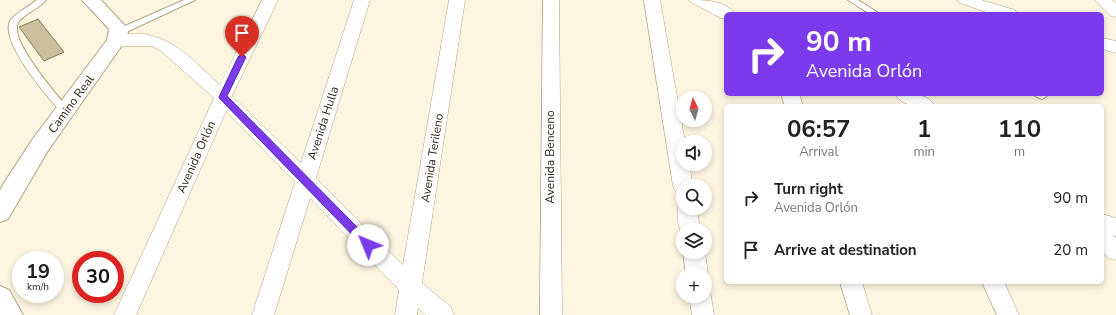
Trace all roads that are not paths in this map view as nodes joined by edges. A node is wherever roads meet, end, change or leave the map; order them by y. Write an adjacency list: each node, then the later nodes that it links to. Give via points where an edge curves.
1 (42, 0): 23 (lane, via 11,24 11,31 21,54)
2 (91, 0): 17 (street, via 117,27)
3 (191, 0): 17 (lane)
4 (270, 0): 20 (street, Avenida Orlón)
5 (362, 0): 25 (street, Avenida Hulla)
6 (457, 0): 33 (street, Avenida Terileno)
7 (551, 0): 41 (street, Avenida Benceno)
8 (652, 0): 24 (street)
9 (697, 0): 16 (street)
10 (852, 0): 13 (lane)
11 (965, 0): 14 (street)
12 (1103, 0): 15 (street)
13 (873, 12)
14 (1003, 12)
15 (1116, 12)
16 (724, 13)
17 (118, 36): 20 (street, via 155,41 167,47); 23 (street, Camino Real)
18 (1104, 44): 19 (street)
19 (1116, 47)
20 (223, 97): 25 (street); 37 (street, Avenida Orlón)
21 (907, 98): 22 (street)
22 (921, 104)
23 (65, 111): 26 (street, Camino Real)
24 (683, 179)
25 (304, 181): 33 (street); 38 (street, Avenida Hulla)
26 (0, 212)
27 (1104, 223): 28 (street)
28 (1116, 226)
29 (1104, 240): 30 (street)
30 (1116, 250)
31 (852, 284): 43 (street)
32 (993, 284): 44 (street)
33 (411, 287): 39 (street, Avenida Terileno); 40 (street)
34 (0, 298): 36 (street)
35 (701, 303): 42 (street)
36 (10, 315)
37 (125, 315)
38 (263, 315)
39 (406, 315)
40 (443, 315)
41 (551, 315)
42 (703, 315)
43 (861, 315)
44 (1008, 315)

